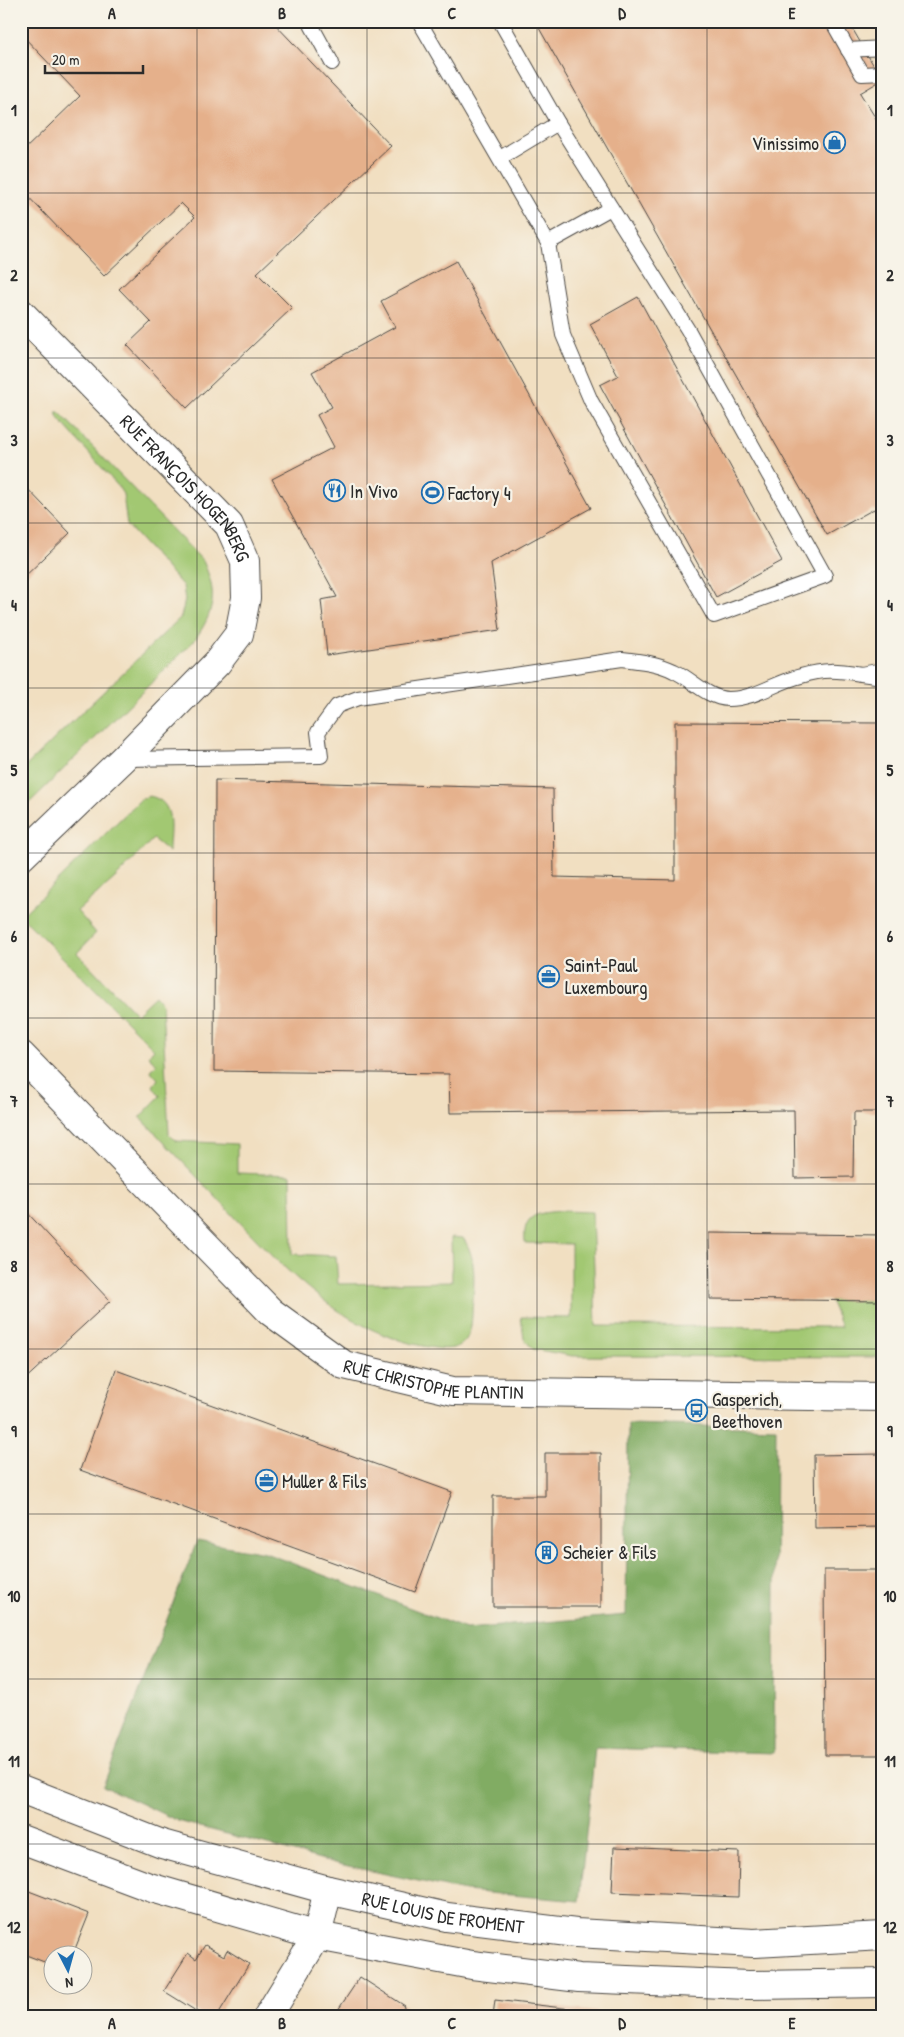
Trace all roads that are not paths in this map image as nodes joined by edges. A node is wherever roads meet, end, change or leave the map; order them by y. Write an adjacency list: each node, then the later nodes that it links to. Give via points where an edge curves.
1 (308, 21): 7 (lane)
2 (419, 21): 10 (lane)
3 (500, 21): 9 (lane)
4 (832, 21): 6 (lane)
5 (883, 48): 6 (lane)
6 (848, 50): 8 (lane, via 862,74)
7 (332, 62)
8 (883, 73)
9 (558, 122): 10 (lane); 11 (lane)
10 (500, 158): 12 (lane)
11 (611, 208): 12 (lane); 12 (lane, via 688,330 825,576 714,616 591,401 563,335)
12 (548, 243)
13 (21, 313): 17 (street, RUE FRANÇOIS HOGENBERG, via 230,525 245,561 246,598 239,634 217,663)
14 (883, 670): 15 (lane)
15 (861, 674): 16 (lane); 17 (lane, via 830,669 799,676 749,696 726,699 709,694 674,670 622,659 358,698 336,706 318,732 321,756)
16 (883, 677)
17 (123, 760): 18 (street, RUE FRANÇOIS HOGENBERG)
18 (21, 857)
19 (21, 1054): 20 (street, RUE CHRISTOPHE PLANTIN, via 271,1312 344,1366 453,1391)
20 (883, 1397)
21 (21, 1789): 23 (street, RUE LOUIS DE FROMENT, via 162,1844)
22 (21, 1839): 24 (street, via 149,1887)
23 (328, 1890): 24 (street); 25 (street, RUE LOUIS DE FROMENT, via 447,1917 576,1933 754,1943)
24 (317, 1936): 26 (street, via 472,1965 579,1978 748,1985); 27 (street)
25 (883, 1936)
26 (883, 1983)
27 (268, 2016)

